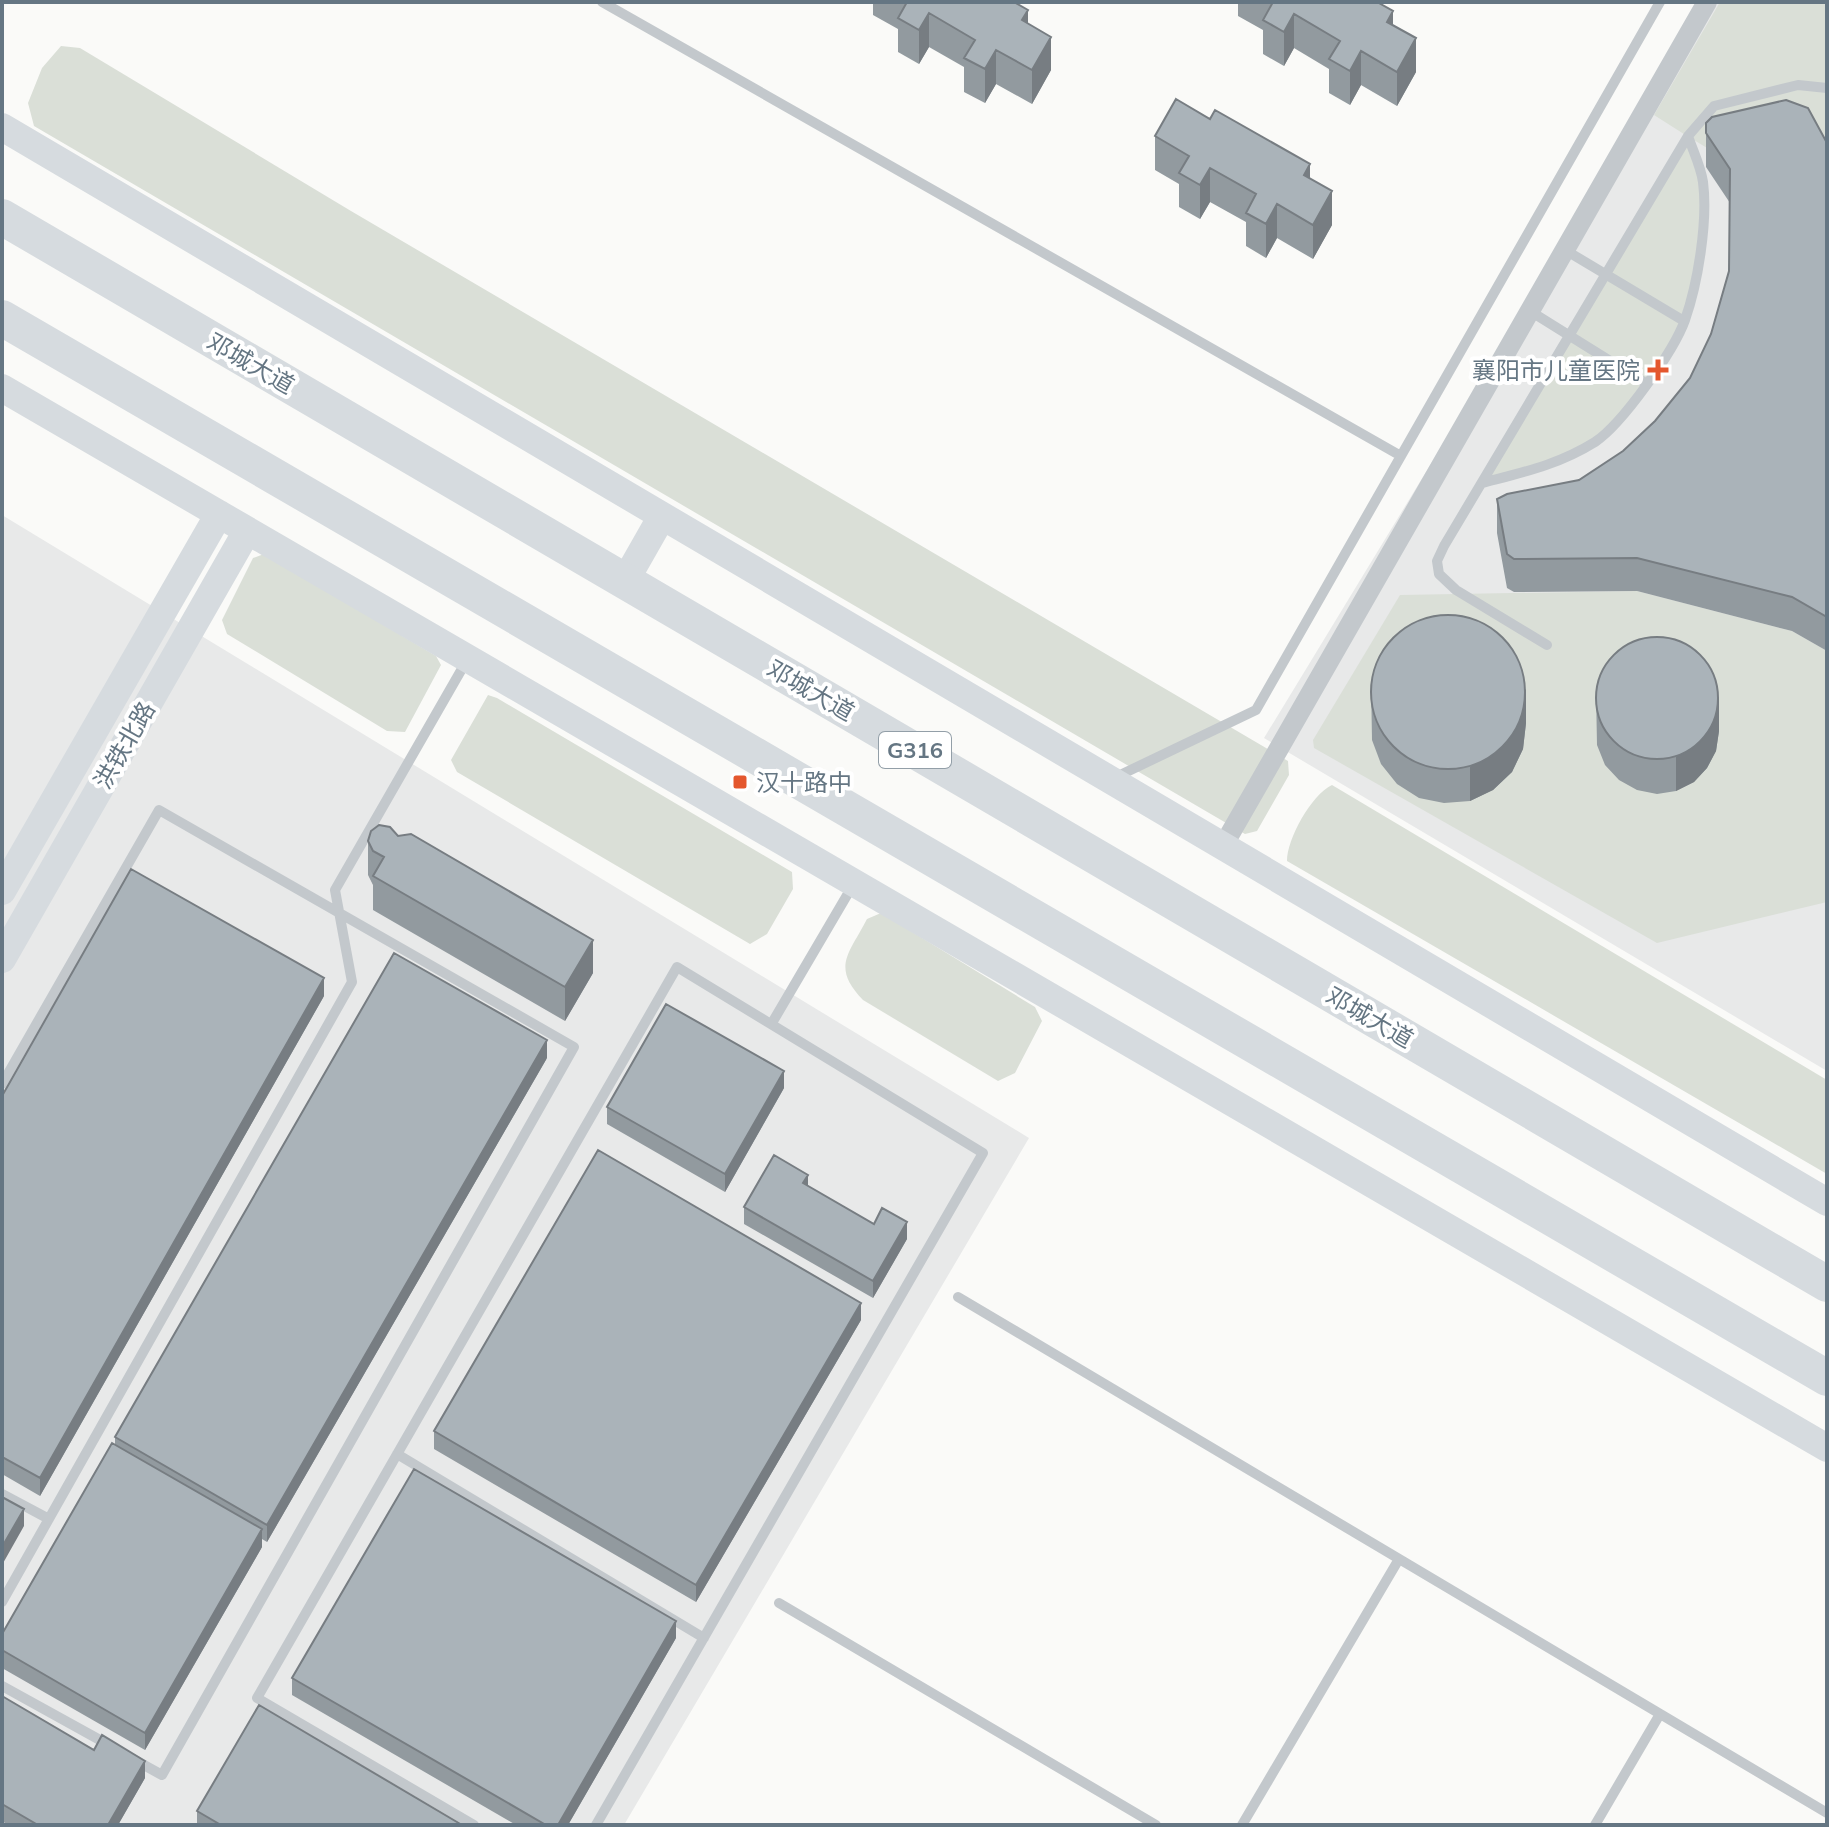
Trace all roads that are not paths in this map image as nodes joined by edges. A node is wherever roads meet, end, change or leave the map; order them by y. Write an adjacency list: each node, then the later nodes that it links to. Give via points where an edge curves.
1 (602, 2): 16 (lane)
2 (1660, 2): 16 (lane)
3 (1707, 2): 8 (street)
4 (1827, 88): 6 (lane, via 1798,85 1714,106)
5 (2, 127): 19 (street)
6 (1688, 136): 9 (lane); 12 (lane, via 1703,180 1705,222)
7 (2, 217): 21 (highway, 邓城大道 / G316)
8 (1565, 250): 9 (lane); 10 (street)
9 (1606, 274): 12 (lane); 13 (lane)
10 (1530, 311): 13 (lane); 25 (street)
11 (2, 318): 35 (highway)
12 (1684, 321): 14 (lane)
13 (1570, 335): 14 (lane); 17 (lane)
14 (1647, 384): 17 (lane, via 1598,440 1554,465)
15 (2, 388): 18 (street)
16 (1401, 456): 24 (lane, via 1256,710)
17 (1482, 483): 22 (lane, via 1437,561 1439,574 1456,590)
18 (219, 514): 20 (street); 27 (street, 洪铁北路)
19 (662, 516): 21 (street); 24 (street)
20 (247, 531): 23 (street); 29 (street, 洪铁北路)
21 (625, 581): 33 (highway, 邓城大道 / G316)
22 (1547, 645)
23 (468, 659): 26 (street); 28 (lane, via 335,890)
24 (1110, 780): 25 (street)
25 (1223, 846): 32 (street)
26 (854, 883): 30 (lane); 36 (street)
27 (2, 891)
28 (340, 913): 31 (lane, via 159,810); 39 (lane, via 352,982); 44 (lane, via 574,1047 162,1775)
29 (2, 959)
30 (772, 1023): 37 (lane, via 677,967); 43 (lane, via 983,1153)
31 (2, 1084)
32 (1827, 1202)
33 (1827, 1284)
34 (958, 1297): 40 (lane)
35 (1827, 1378)
36 (1827, 1448)
37 (397, 1454): 43 (lane); 47 (lane, via 257,1698)
38 (2, 1494): 39 (lane)
39 (49, 1519): 41 (lane)
40 (1399, 1559): 45 (lane); 50 (lane)
41 (2, 1602)
42 (779, 1603): 49 (lane)
43 (704, 1638): 48 (lane)
44 (2, 1686)
45 (1660, 1714): 46 (lane); 51 (lane)
46 (1827, 1813)
47 (474, 1825)
48 (596, 1825)
49 (1156, 1825)
50 (1242, 1825)
51 (1595, 1825)

